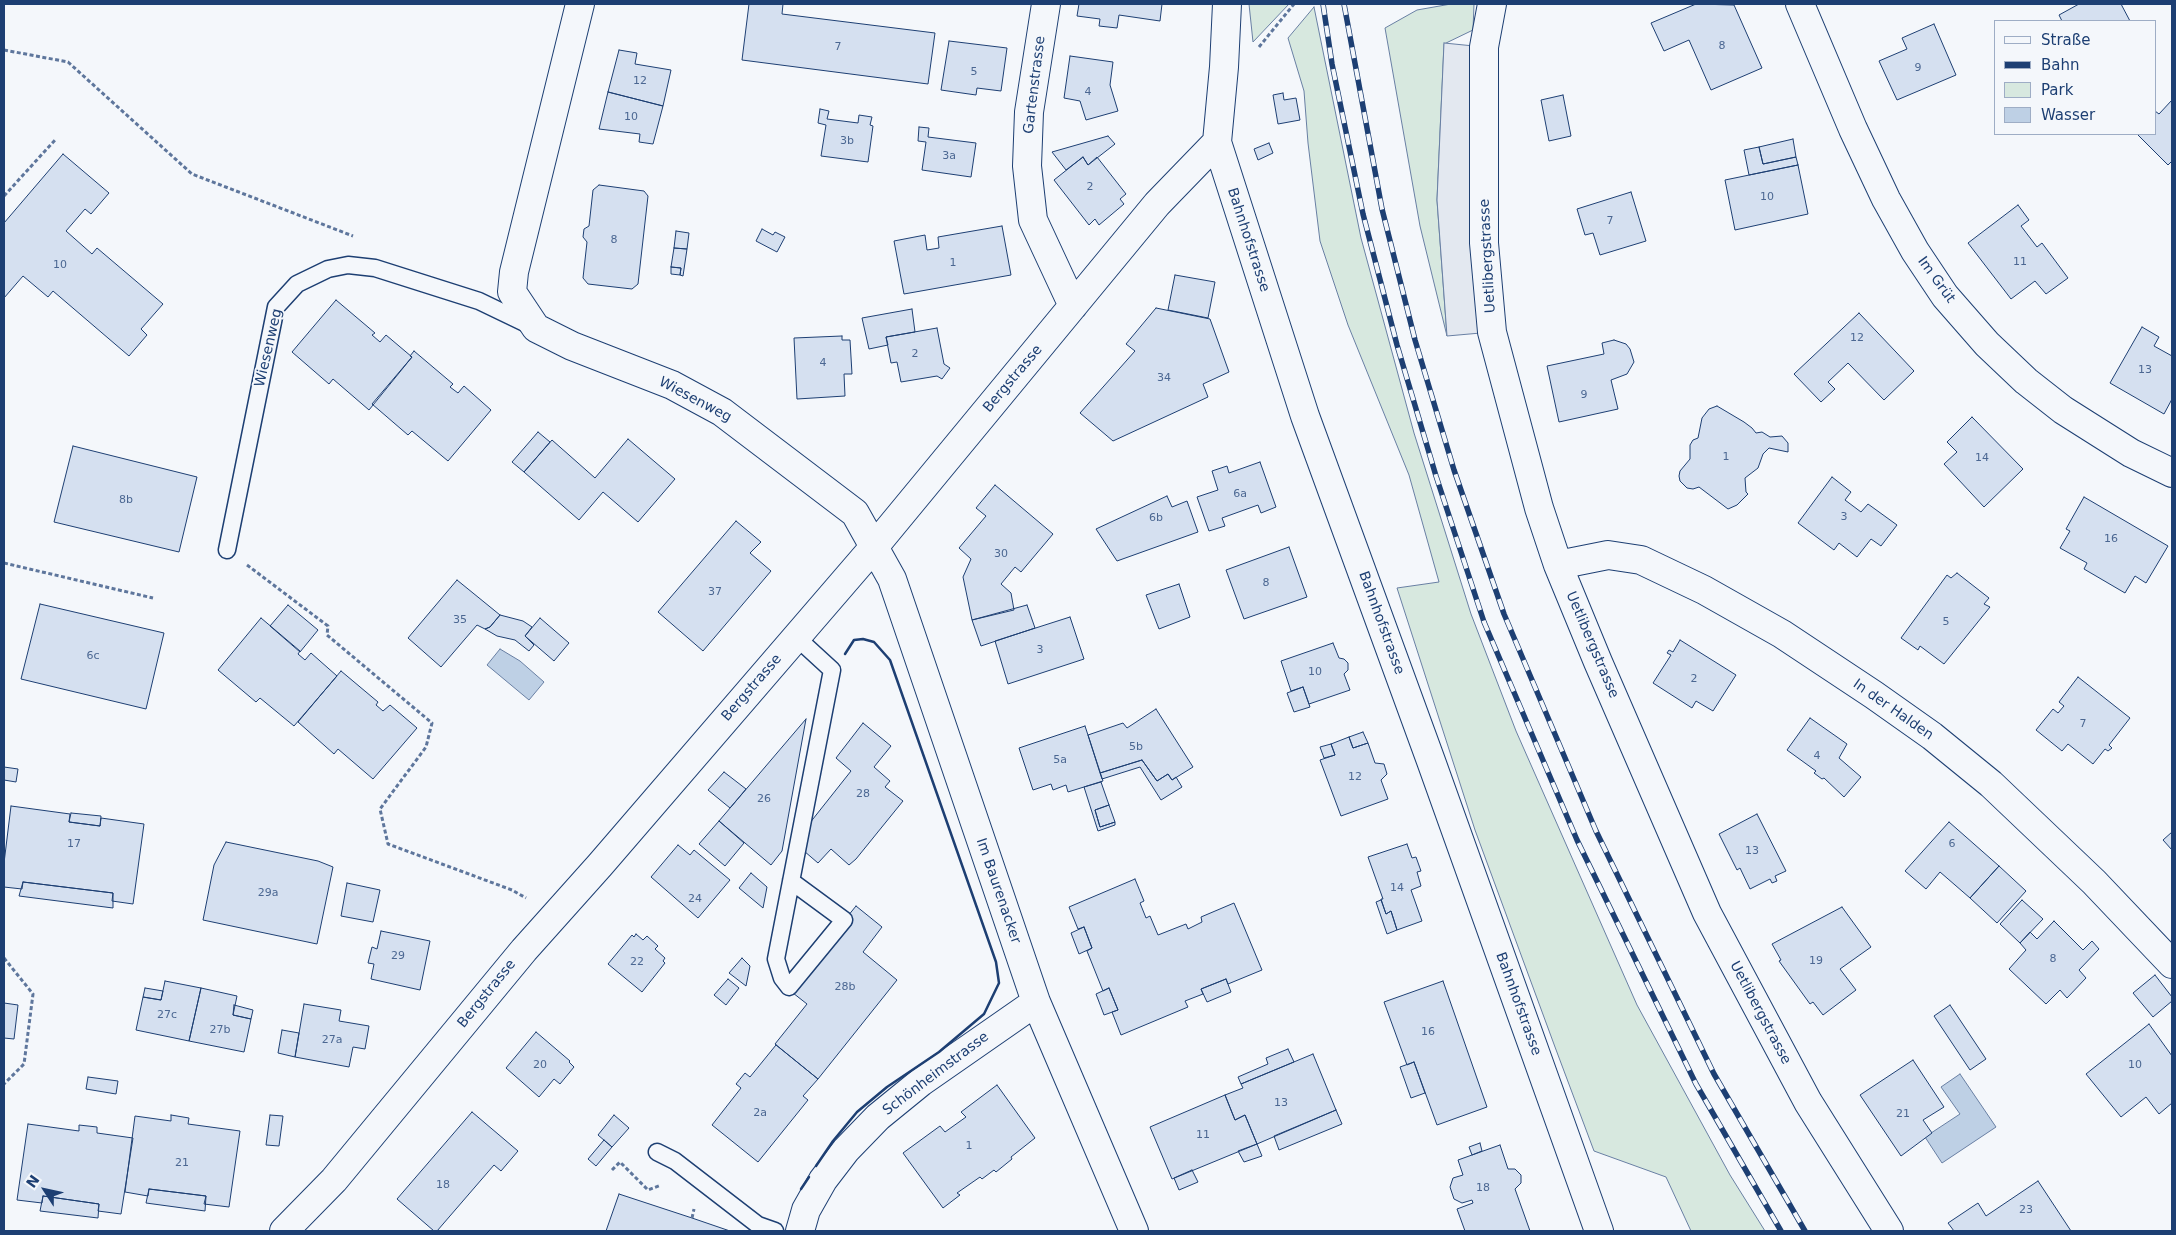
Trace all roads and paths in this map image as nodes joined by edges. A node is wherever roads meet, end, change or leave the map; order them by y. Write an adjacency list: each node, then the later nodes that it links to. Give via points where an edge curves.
1 (580, 4): 14 (street, Wiesenweg, via 514,272 512,292)
2 (1046, 4): 13 (street, Gartenstrasse, via 1028,112 1027,166 1033,220)
3 (1227, 4): 8 (street, Bahnhofstrasse)
4 (1294, 4): 8 (path, via 1254,54)
5 (1492, 4): 19 (street, Uetlibergstrasse, via 1484,48 1484,243 1492,332 1539,508)
6 (1800, 4): 15 (street, Im Grüt, via 1886,199 1945,296 1987,344 2026,381 2063,410 2131,453)
7 (4, 50): 12 (path, via 68,62 192,174)
8 (1224, 66): 10 (street, Bahnhofstrasse)
9 (56, 140): 11 (path)
10 (1216, 142): 13 (street, Bergstrasse, via 1157,204); 33 (street, Bahnhofstrasse, via 1305,416)
11 (4, 196)
12 (362, 240)
13 (1074, 306): 16 (street, Bergstrasse)
14 (536, 328): 16 (street, Wiesenweg, via 572,346 672,385 722,412 855,514); 17 (lane, Wiesenweg, via 479,301 375,268 348,265 328,269 297,284 276,307)
15 (2172, 474)
16 (874, 547): 21 (street, Bergstrasse); 26 (street, Im Baurenacker, via 892,579)
17 (227, 550): 23 (path, via 328,626 326,635 432,723 426,747 380,809 388,844 512,890)
18 (4, 563): 20 (path)
19 (1558, 565): 25 (street, In der Halden, via 1608,555 1641,560 1704,590 1790,640 1932,736 1991,784 2094,882); 34 (street, Uetlibergstrasse, via 1707,913 1808,1102)
20 (154, 598)
21 (796, 636): 22 (lane, via 832,670); 23 (street, Bergstrasse)
22 (791, 881): 22 (lane, via 776,959 782,978 789,986 844,920)
23 (555, 914): 29 (street, Bergstrasse, via 334,1180)
24 (4, 958): 27 (path, via 34,994 24,1064)
25 (2172, 964)
26 (1036, 1002): 31 (street, Schönheimstrasse, via 921,1082 878,1117 823,1180 806,1210); 32 (street, Im Baurenacker)
27 (4, 1084)
28 (657, 1152): 30 (lane, via 675,1161 758,1225)
29 (284, 1231)
30 (775, 1231)
31 (800, 1231)
32 (1134, 1231)
33 (1599, 1231)
34 (1889, 1231)

